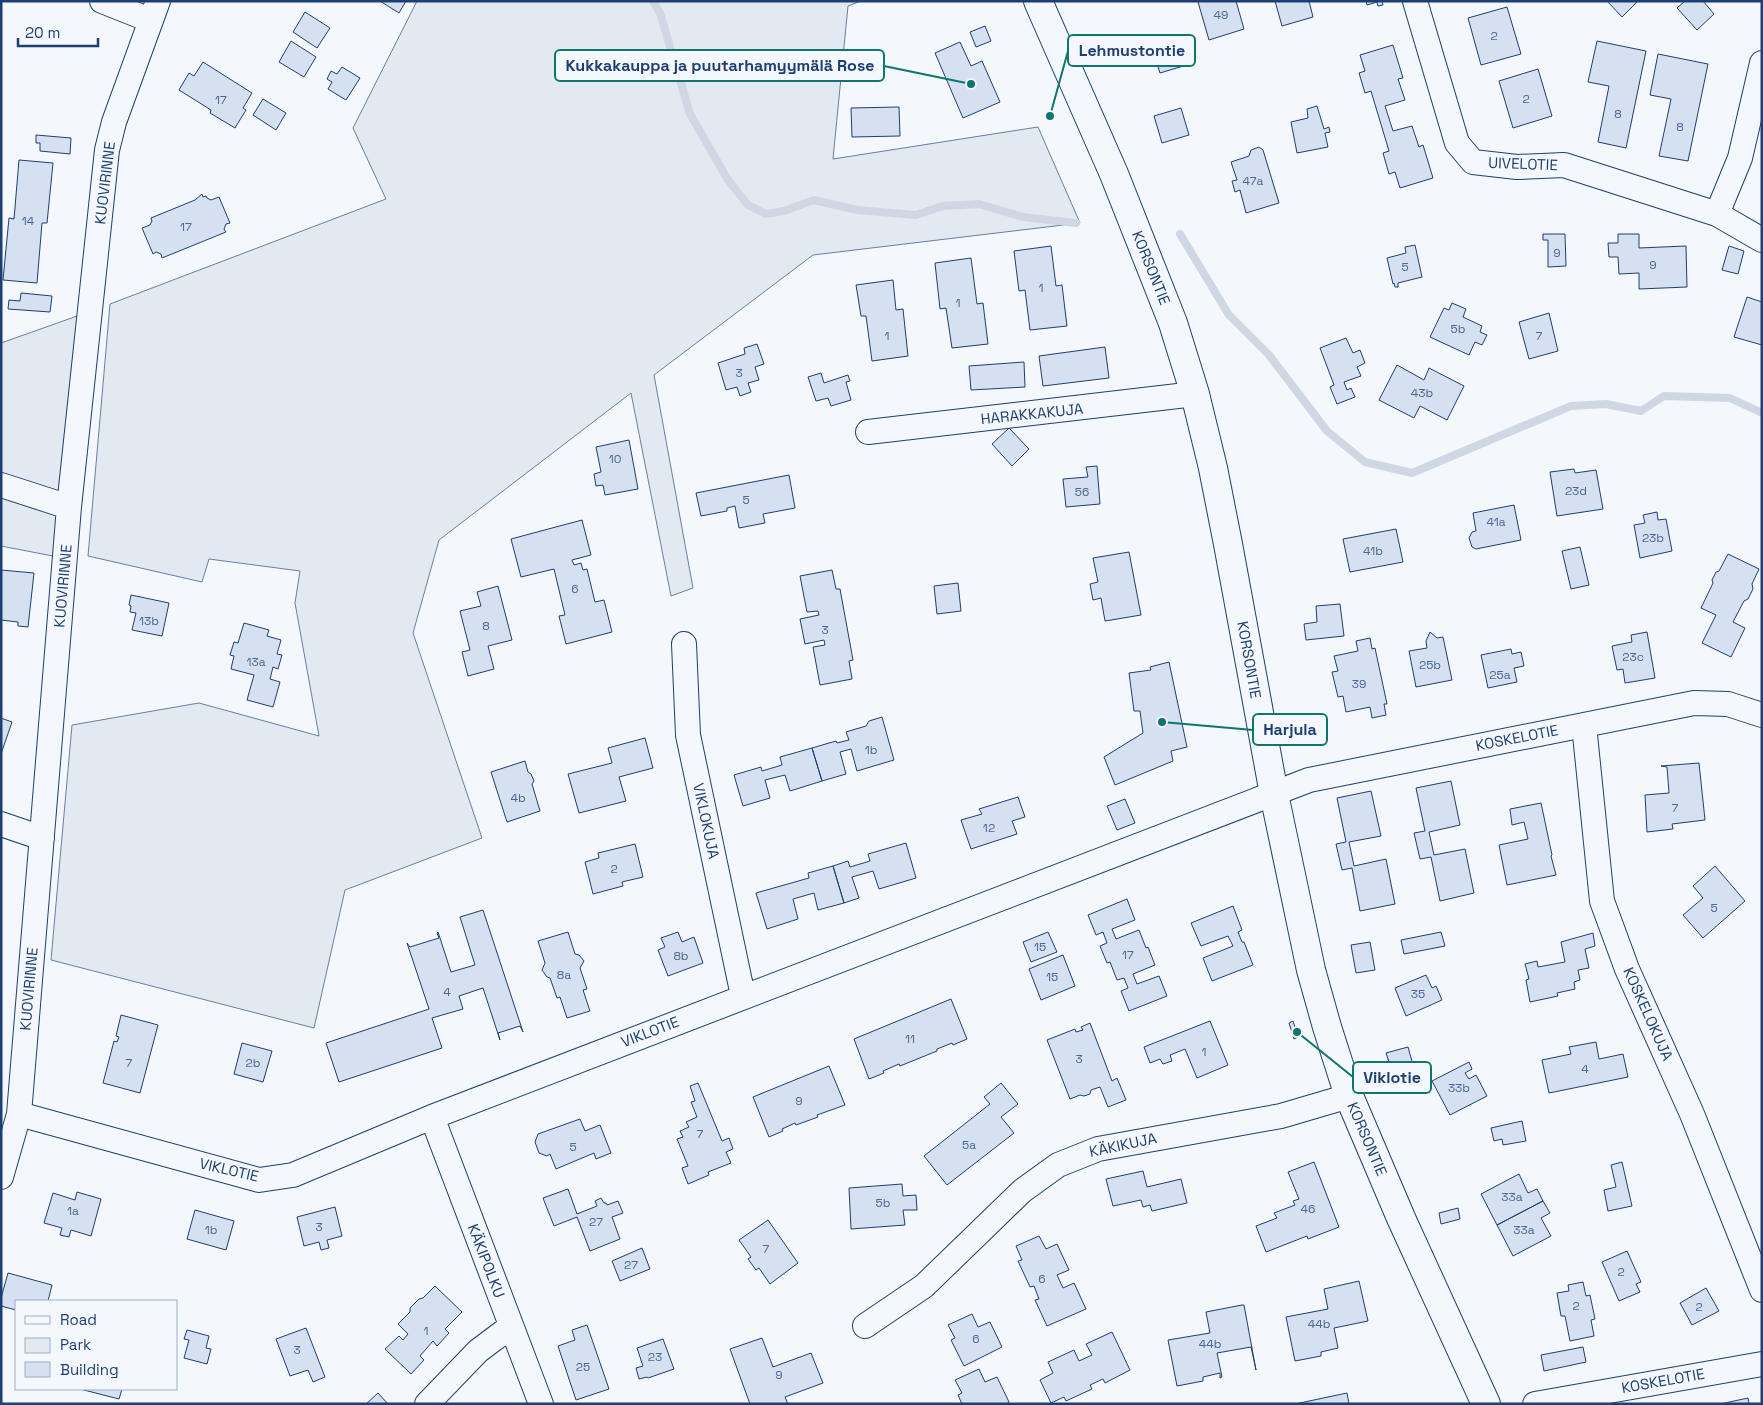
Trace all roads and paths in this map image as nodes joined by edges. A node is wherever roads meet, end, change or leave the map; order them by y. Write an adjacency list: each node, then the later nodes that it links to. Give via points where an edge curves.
1 (102, 1): 4 (street)
2 (1038, 1): 8 (main road, KORSONTIE, via 1128,209 1173,323)
3 (1415, 1): 6 (street, UIVELOTIE, via 1457,143 1474,162 1517,167 1564,165)
4 (154, 11): 11 (street, KUOVIRINNE, via 107,150)
5 (1762, 63): 6 (street, via 1740,158)
6 (1717, 214): 7 (street, UIVELOTIE)
7 (1762, 240)
8 (1195, 394): 9 (street, HARAKKAKUJA); 15 (main road, KORSONTIE, via 1213,468)
9 (868, 432)
10 (1, 485): 11 (street)
11 (69, 507): 17 (street, KUOVIRINNE)
12 (684, 644): 18 (street, VIKLOKUJA, via 688,735)
13 (1762, 715): 14 (street, KOSKELOTIE, via 1728,704 1694,703)
14 (1584, 725): 15 (street, KOSKELOTIE, via 1308,780); 23 (street, KOSKELOKUJA, via 1602,901)
15 (1274, 794): 18 (street, VIKLOTIE); 19 (main road, KORSONTIE, via 1310,970)
16 (1, 824): 17 (street)
17 (42, 838): 20 (street, KUOVIRINNE)
18 (743, 996): 21 (street, VIKLOTIE)
19 (1349, 1096): 24 (street, KÄKIKUJA, via 1281,1116 1098,1149 1058,1165 1022,1191 924,1286); 29 (main road, KORSONTIE)
20 (19, 1114): 21 (street, VIKLOTIE, via 259,1180 293,1176); 22 (street, KUOVIRINNE)
21 (432, 1117): 25 (street, KÄKIPOLKU)
22 (1, 1177)
23 (1762, 1290)
24 (865, 1326)
25 (510, 1327): 27 (street, via 478,1351); 28 (street, KÄKIPOLKU)
26 (1762, 1364): 30 (street, KOSKELOTIE)
27 (427, 1404)
28 (541, 1404)
29 (1486, 1404)
30 (1535, 1404)

